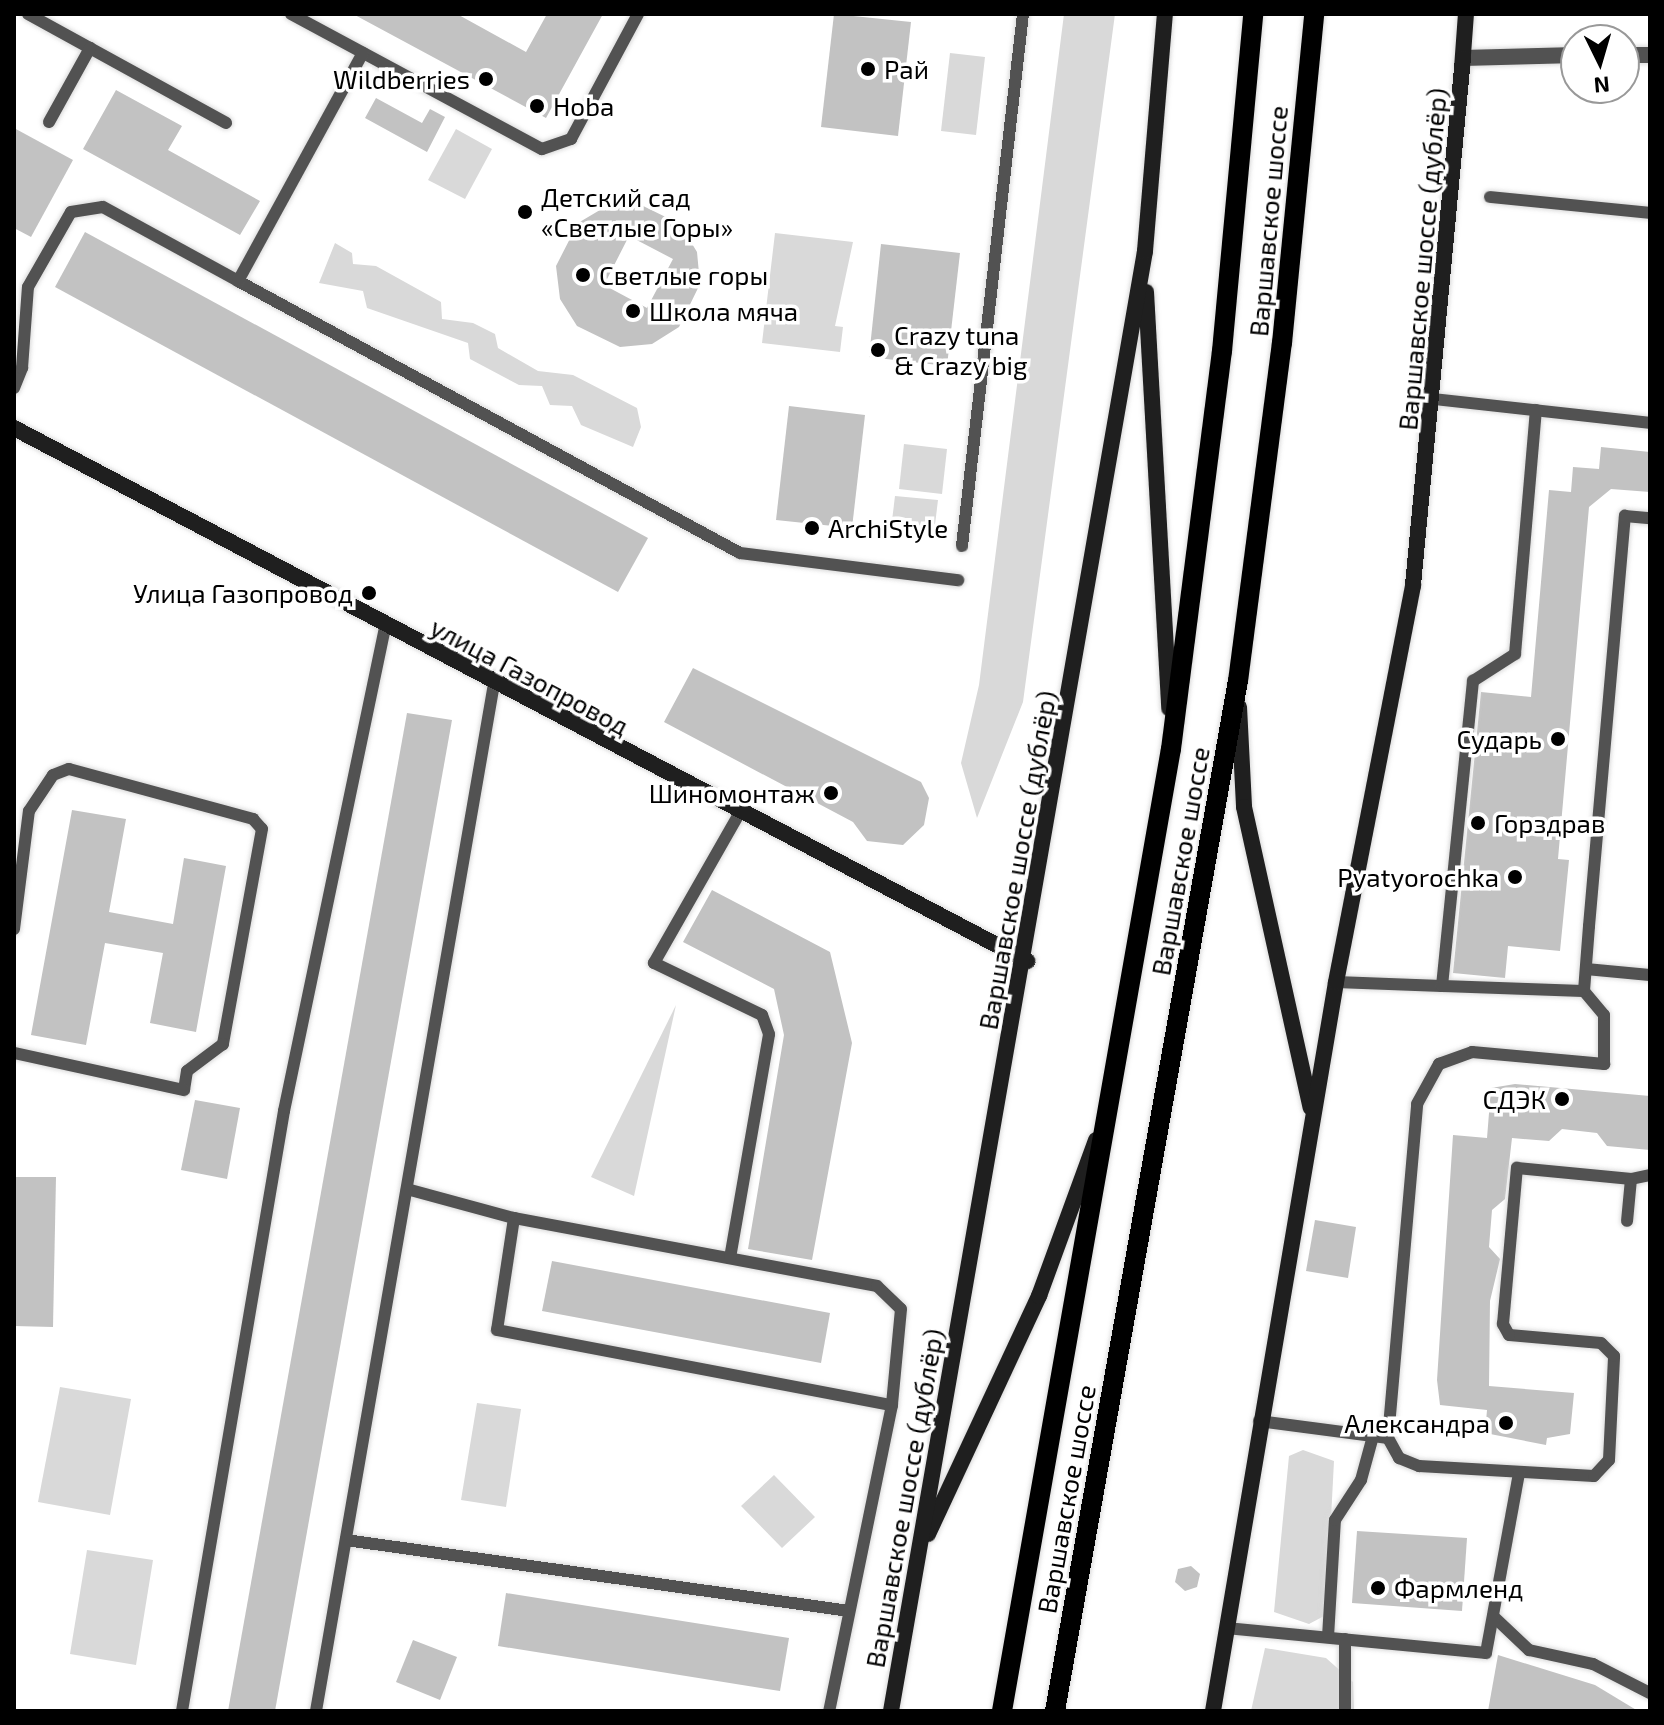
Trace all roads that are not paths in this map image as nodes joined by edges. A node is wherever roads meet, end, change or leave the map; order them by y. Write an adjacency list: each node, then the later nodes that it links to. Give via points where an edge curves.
1 (28, 14): 9 (lane)
2 (291, 14): 10 (lane)
3 (638, 14): 10 (lane, via 571,139 548,149)
4 (1023, 14): 25 (lane)
5 (1165, 14): 17 (main road, Варшавское шоссе (дублёр))
6 (1253, 14): 30 (main road, Варшавское шоссе, via 1222,351)
7 (1314, 14): 28 (main road, Варшавское шоссе, via 1282,343)
8 (1466, 14): 12 (main road, Варшавское шоссе (дублёр))
9 (90, 48): 13 (lane); 14 (lane)
10 (363, 53): 18 (lane)
11 (1560, 55): 12 (street)
12 (1463, 58): 20 (main road, Варшавское шоссе (дублёр))
13 (49, 122)
14 (226, 123)
15 (1490, 197): 16 (lane)
16 (1650, 213)
17 (1145, 251): 30 (main road, via 1149,432); 33 (main road, Варшавское шоссе (дублёр))
18 (238, 281): 19 (lane, via 103,207 75,209 28,287 22,368); 26 (lane, via 740,553)
19 (14, 388)
20 (1434, 399): 21 (lane); 36 (main road, Варшавское шоссе (дублёр), via 1413,585)
21 (1536, 410): 22 (lane); 37 (lane, via 1515,654 1473,681)
22 (1650, 423)
23 (14, 428): 27 (main road, улица Газопровод)
24 (1650, 518): 34 (lane, via 1625,516)
25 (962, 546)
26 (958, 580)
27 (385, 627): 29 (main road, улица Газопровод); 61 (lane, via 284,1111)
28 (1238, 681): 41 (main road, via 1244,807); 66 (main road, Варшавское шоссе)
29 (494, 684): 31 (main road, улица Газопровод); 44 (lane)
30 (1171, 749): 40 (main road, Варшавское шоссе)
31 (740, 812): 33 (main road, улица Газопровод); 47 (lane, via 654,963 762,1015 769,1034)
32 (14, 929): 39 (lane, via 29,811 53,775 69,769 253,819 262,829 223,1044 187,1071 184,1090)
33 (1027, 961): 54 (main road, Варшавское шоссе (дублёр))
34 (1586, 969): 35 (lane); 38 (lane)
35 (1650, 975)
36 (1336, 982): 37 (lane); 41 (main road, Варшавское шоссе (дублёр))
37 (1442, 986): 38 (lane)
38 (1584, 991): 51 (lane, via 1604,1015 1604,1064 1472,1052 1439,1064 1417,1104)
39 (14, 1053)
40 (1105, 1116): 54 (main road, via 1039,1296); 65 (main road, Варшавское шоссе)
41 (1313, 1118): 49 (main road, Варшавское шоссе (дублёр))
42 (1650, 1175): 43 (lane)
43 (1631, 1179): 46 (lane); 52 (lane, via 1517,1168 1503,1324 1509,1335 1601,1343 1618,1371 1609,1460 1594,1476)
44 (407, 1189): 45 (lane); 53 (lane)
45 (514, 1218): 47 (lane); 48 (lane, via 497,1330)
46 (1627, 1221)
47 (730, 1258): 48 (lane, via 877,1286 901,1309)
48 (892, 1405): 55 (lane)
49 (1259, 1421): 50 (lane); 57 (main road, Варшавское шоссе (дублёр))
50 (1373, 1436): 51 (lane); 58 (lane, via 1361,1480 1335,1520)
51 (1388, 1438): 52 (lane, via 1399,1458 1419,1466)
52 (1519, 1474): 56 (lane)
53 (346, 1540): 55 (lane); 62 (lane)
54 (916, 1562): 64 (main road, Варшавское шоссе (дублёр))
55 (849, 1611): 63 (lane)
56 (1493, 1616): 59 (lane, via 1486,1653); 60 (lane, via 1529,1650 1593,1664)
57 (1227, 1628): 58 (lane); 67 (main road, Варшавское шоссе (дублёр))
58 (1328, 1637): 59 (lane)
59 (1345, 1639): 68 (lane)
60 (1650, 1693)
61 (182, 1711)
62 (316, 1711)
63 (829, 1711)
64 (891, 1711)
65 (1002, 1711)
66 (1055, 1711)
67 (1213, 1711)
68 (1345, 1711)

